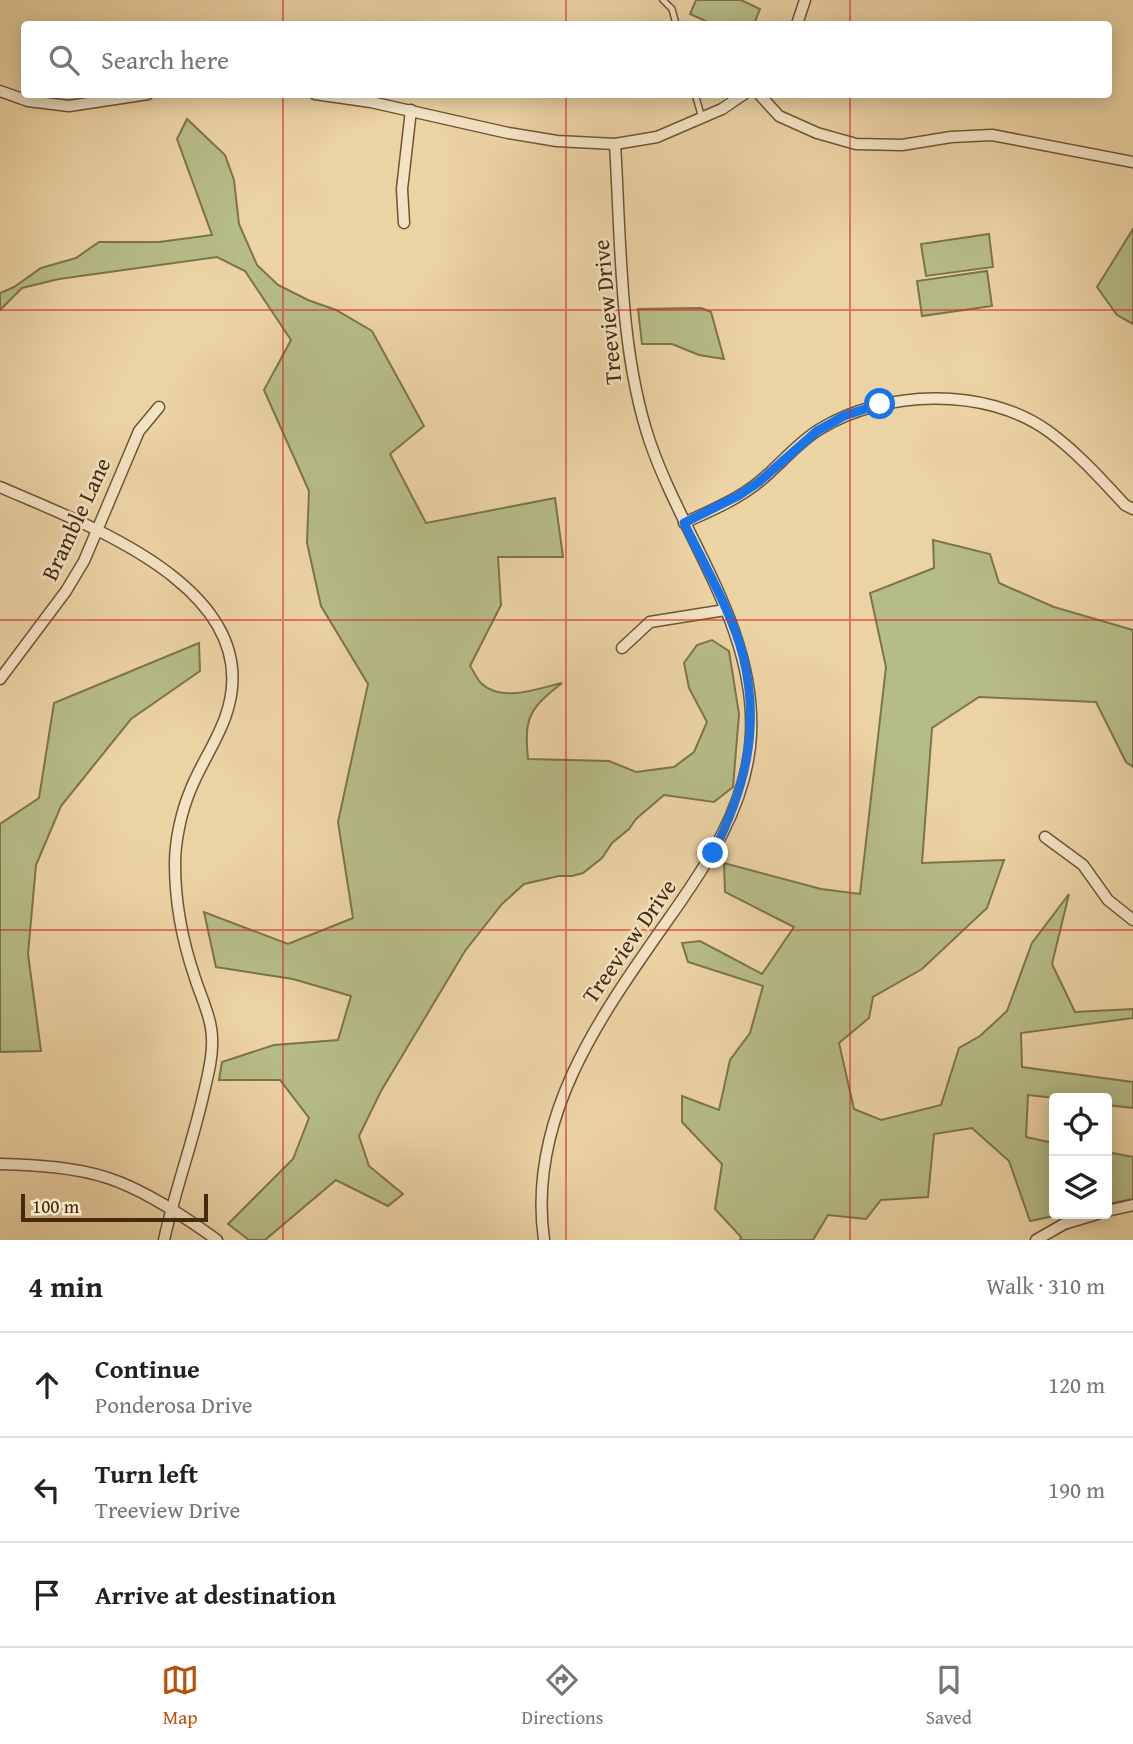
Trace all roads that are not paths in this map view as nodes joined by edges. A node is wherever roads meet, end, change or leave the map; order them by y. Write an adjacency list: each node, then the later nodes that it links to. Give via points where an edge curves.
1 (663, 0): 3 (lane)
2 (805, 0): 4 (street)
3 (675, 21)
4 (798, 21)
5 (0, 91): 6 (street, via 28,101 69,106)
6 (122, 98)
7 (338, 98): 11 (street)
8 (696, 98): 12 (lane)
9 (738, 98): 12 (street)
10 (763, 98): 14 (street, via 779,116 856,144 902,145 992,135)
11 (411, 110): 13 (street, via 520,135); 15 (street, via 402,189)
12 (702, 118): 13 (street, via 657,137)
13 (615, 144): 19 (street, Treeview Drive, via 627,338 635,390 650,443)
14 (1133, 162)
15 (404, 223)
16 (159, 407): 20 (street, Bramble Lane, via 139,431)
17 (0, 487): 20 (street)
18 (1133, 509): 19 (street, via 1075,452 1015,412 987,403 915,399 844,416 817,431 759,482)
19 (684, 523): 21 (street, Treeview Drive)
20 (97, 530): 23 (street, Bramble Lane, via 66,591); 28 (street, via 177,579 212,614 228,645 233,679 227,714 190,791 175,860 183,939 212,1039 199,1114)
21 (725, 610): 22 (street, via 650,622); 33 (street, Treeview Drive, via 743,654 750,695 751,735 733,813 692,887 613,998 567,1084 543,1169 540,1217)
22 (622, 648)
23 (0, 679)
24 (1045, 837): 25 (street, via 1083,865 1108,900)
25 (1130, 914)
26 (0, 1164): 28 (street, via 67,1169 109,1178)
27 (1133, 1205): 29 (street)
28 (171, 1209): 31 (street); 32 (street)
29 (1112, 1210)
30 (1080, 1219): 34 (street)
31 (164, 1240)
32 (217, 1240)
33 (544, 1240)
34 (1036, 1240)

